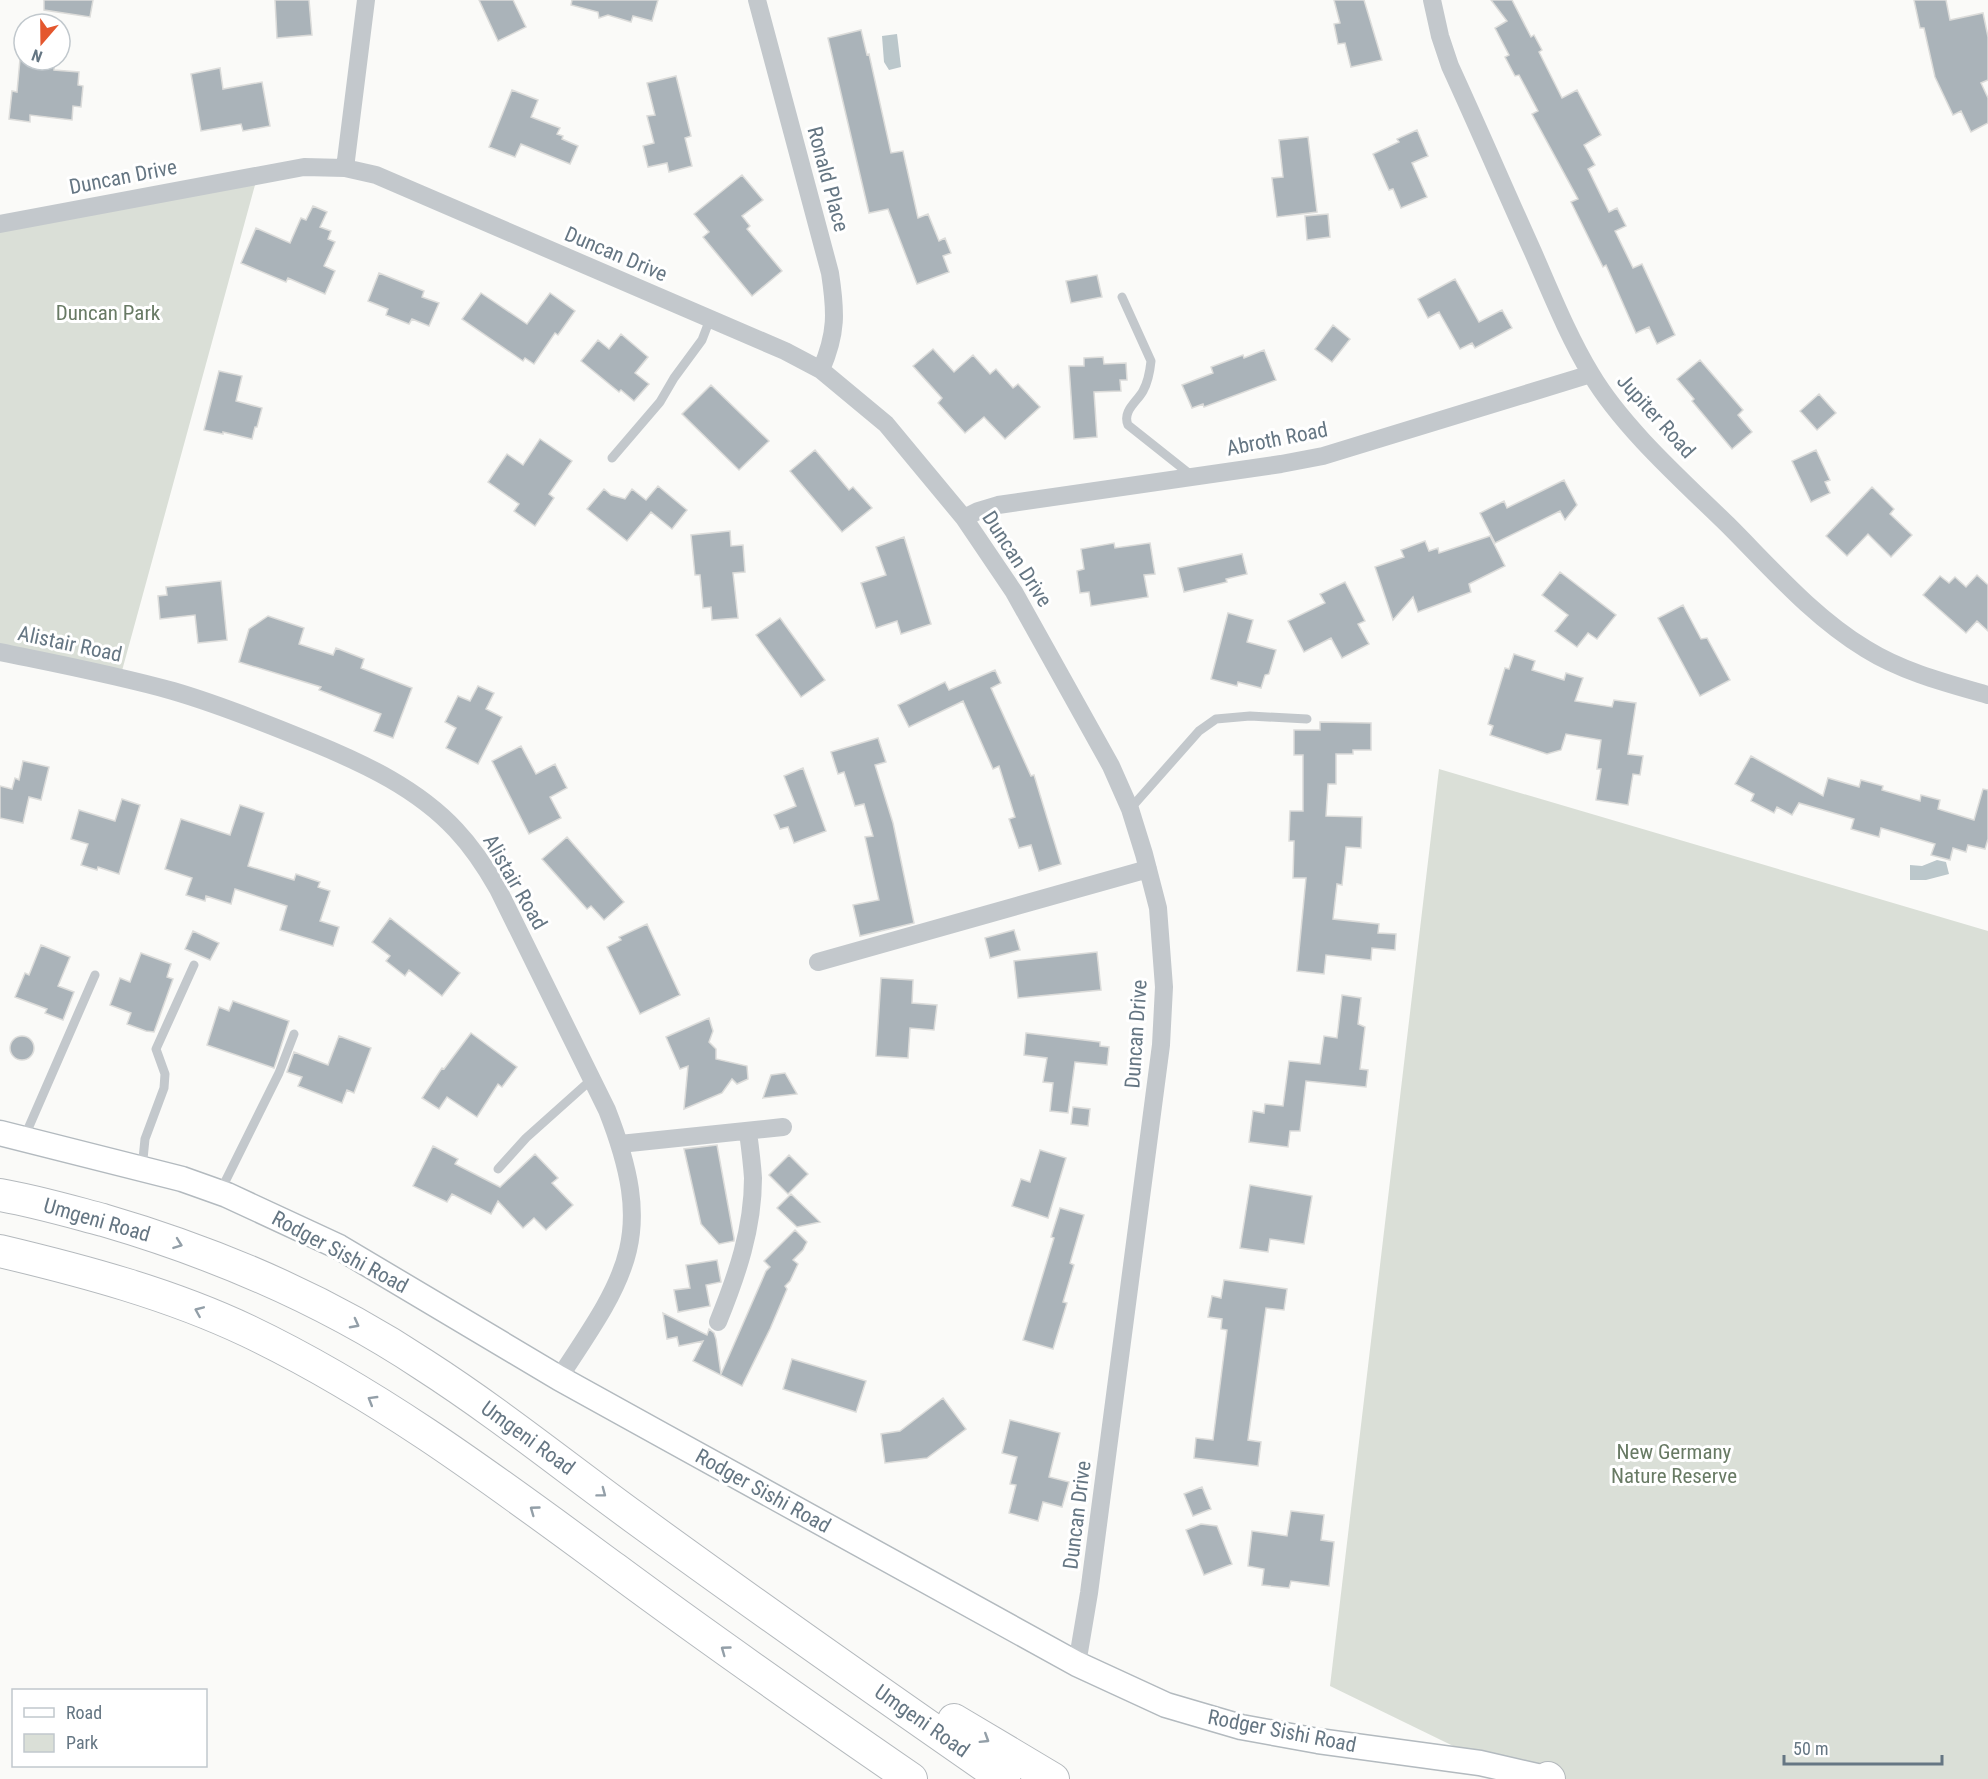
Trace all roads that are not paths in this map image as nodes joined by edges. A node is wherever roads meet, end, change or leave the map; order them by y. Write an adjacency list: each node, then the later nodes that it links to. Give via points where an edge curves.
1 (366, 0): 4 (street)
2 (757, 0): 8 (street, Ronald Place, via 830,273 835,324)
3 (1432, 0): 9 (street, Jupiter Road, via 1450,66 1560,314)
4 (345, 168): 5 (street, Duncan Drive, via 304,166); 7 (street, Duncan Drive, via 376,175)
5 (0, 224)
6 (1122, 297): 11 (lane, via 1151,361 1143,391 1125,420)
7 (710, 319): 8 (street, Duncan Drive); 10 (lane, via 702,340 660,402)
8 (821, 370): 12 (street, Duncan Drive, via 886,424)
9 (1591, 374): 11 (street, Abroth Road, via 1323,456); 14 (street, Jupiter Road, via 1633,429 1826,620 1864,648 1900,667)
10 (612, 458)
11 (1193, 477): 12 (street, Abroth Road, via 998,505)
12 (964, 519): 16 (street, Duncan Drive, via 1014,592 1111,766)
13 (0, 652): 22 (street, Alistair Road, via 174,691 216,705 346,756 410,791 456,829 482,861)
14 (1988, 695)
15 (1307, 719): 16 (lane, via 1216,719 1199,731)
16 (1130, 809): 17 (street, Duncan Drive)
17 (1148, 869): 18 (street); 36 (street, Duncan Drive, via 1158,908 1162,948 1161,1045)
18 (818, 962)
19 (194, 965): 28 (lane, via 156,1049 165,1074 164,1088 145,1139)
20 (95, 975): 26 (lane)
21 (294, 1034): 30 (lane)
22 (592, 1079): 27 (street, Alistair Road); 29 (lane, via 526,1138)
23 (783, 1127): 24 (street)
24 (748, 1132): 27 (street); 33 (street, via 753,1178 750,1221 734,1284)
25 (0, 1133): 26 (street, Rodger Sishi Road)
26 (24, 1139): 28 (street, Rodger Sishi Road)
27 (620, 1144): 34 (street, Alistair Road, via 632,1210 629,1251 612,1294)
28 (142, 1169): 30 (street, Rodger Sishi Road)
29 (498, 1169)
30 (220, 1192): 34 (street, Rodger Sishi Road, via 339,1247)
31 (0, 1195): 35 (highway, Umgeni Road, one-way to 35, via 146,1232 307,1298 422,1363)
32 (0, 1251): 37 (highway, one-way to 32, via 507,1490 318,1367 179,1302)
33 (718, 1322)
34 (559, 1378): 36 (street, Rodger Sishi Road)
35 (634, 1517): 40 (highway, Umgeni Road); 41 (highway, one-way to 41)
36 (1077, 1664): 42 (street, Rodger Sishi Road, via 1166,1705 1241,1727 1480,1763)
37 (756, 1672): 38 (highway); 39 (highway)
38 (876, 1779)
39 (911, 1779)
40 (1005, 1779)
41 (1053, 1779)
42 (1549, 1779)

